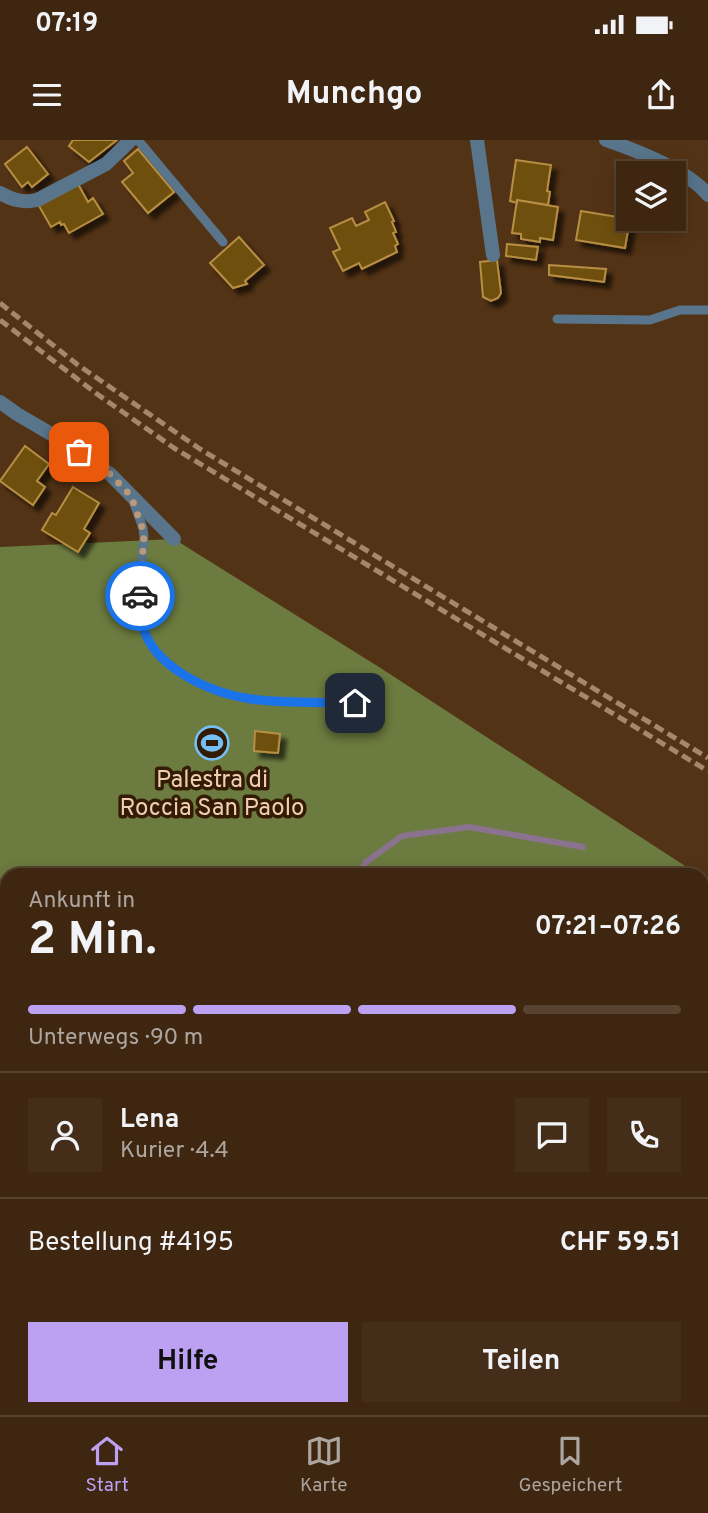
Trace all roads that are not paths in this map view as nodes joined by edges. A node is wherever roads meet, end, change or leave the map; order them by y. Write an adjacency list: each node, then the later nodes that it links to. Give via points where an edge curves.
1 (131, 140): 5 (street, via 106,164 37,200 15,201)
2 (138, 140): 7 (lane)
3 (477, 140): 8 (street)
4 (606, 140): 6 (street, via 643,153 699,185)
5 (0, 193)
6 (708, 195)
7 (223, 242)
8 (493, 255)
9 (708, 310): 10 (lane, via 680,310 650,320)
10 (557, 319)
11 (0, 402): 12 (street, via 110,474)
12 (131, 496): 13 (street); 14 (lane, via 144,537 142,626 172,668 238,697)
13 (174, 539)
14 (355, 703)

